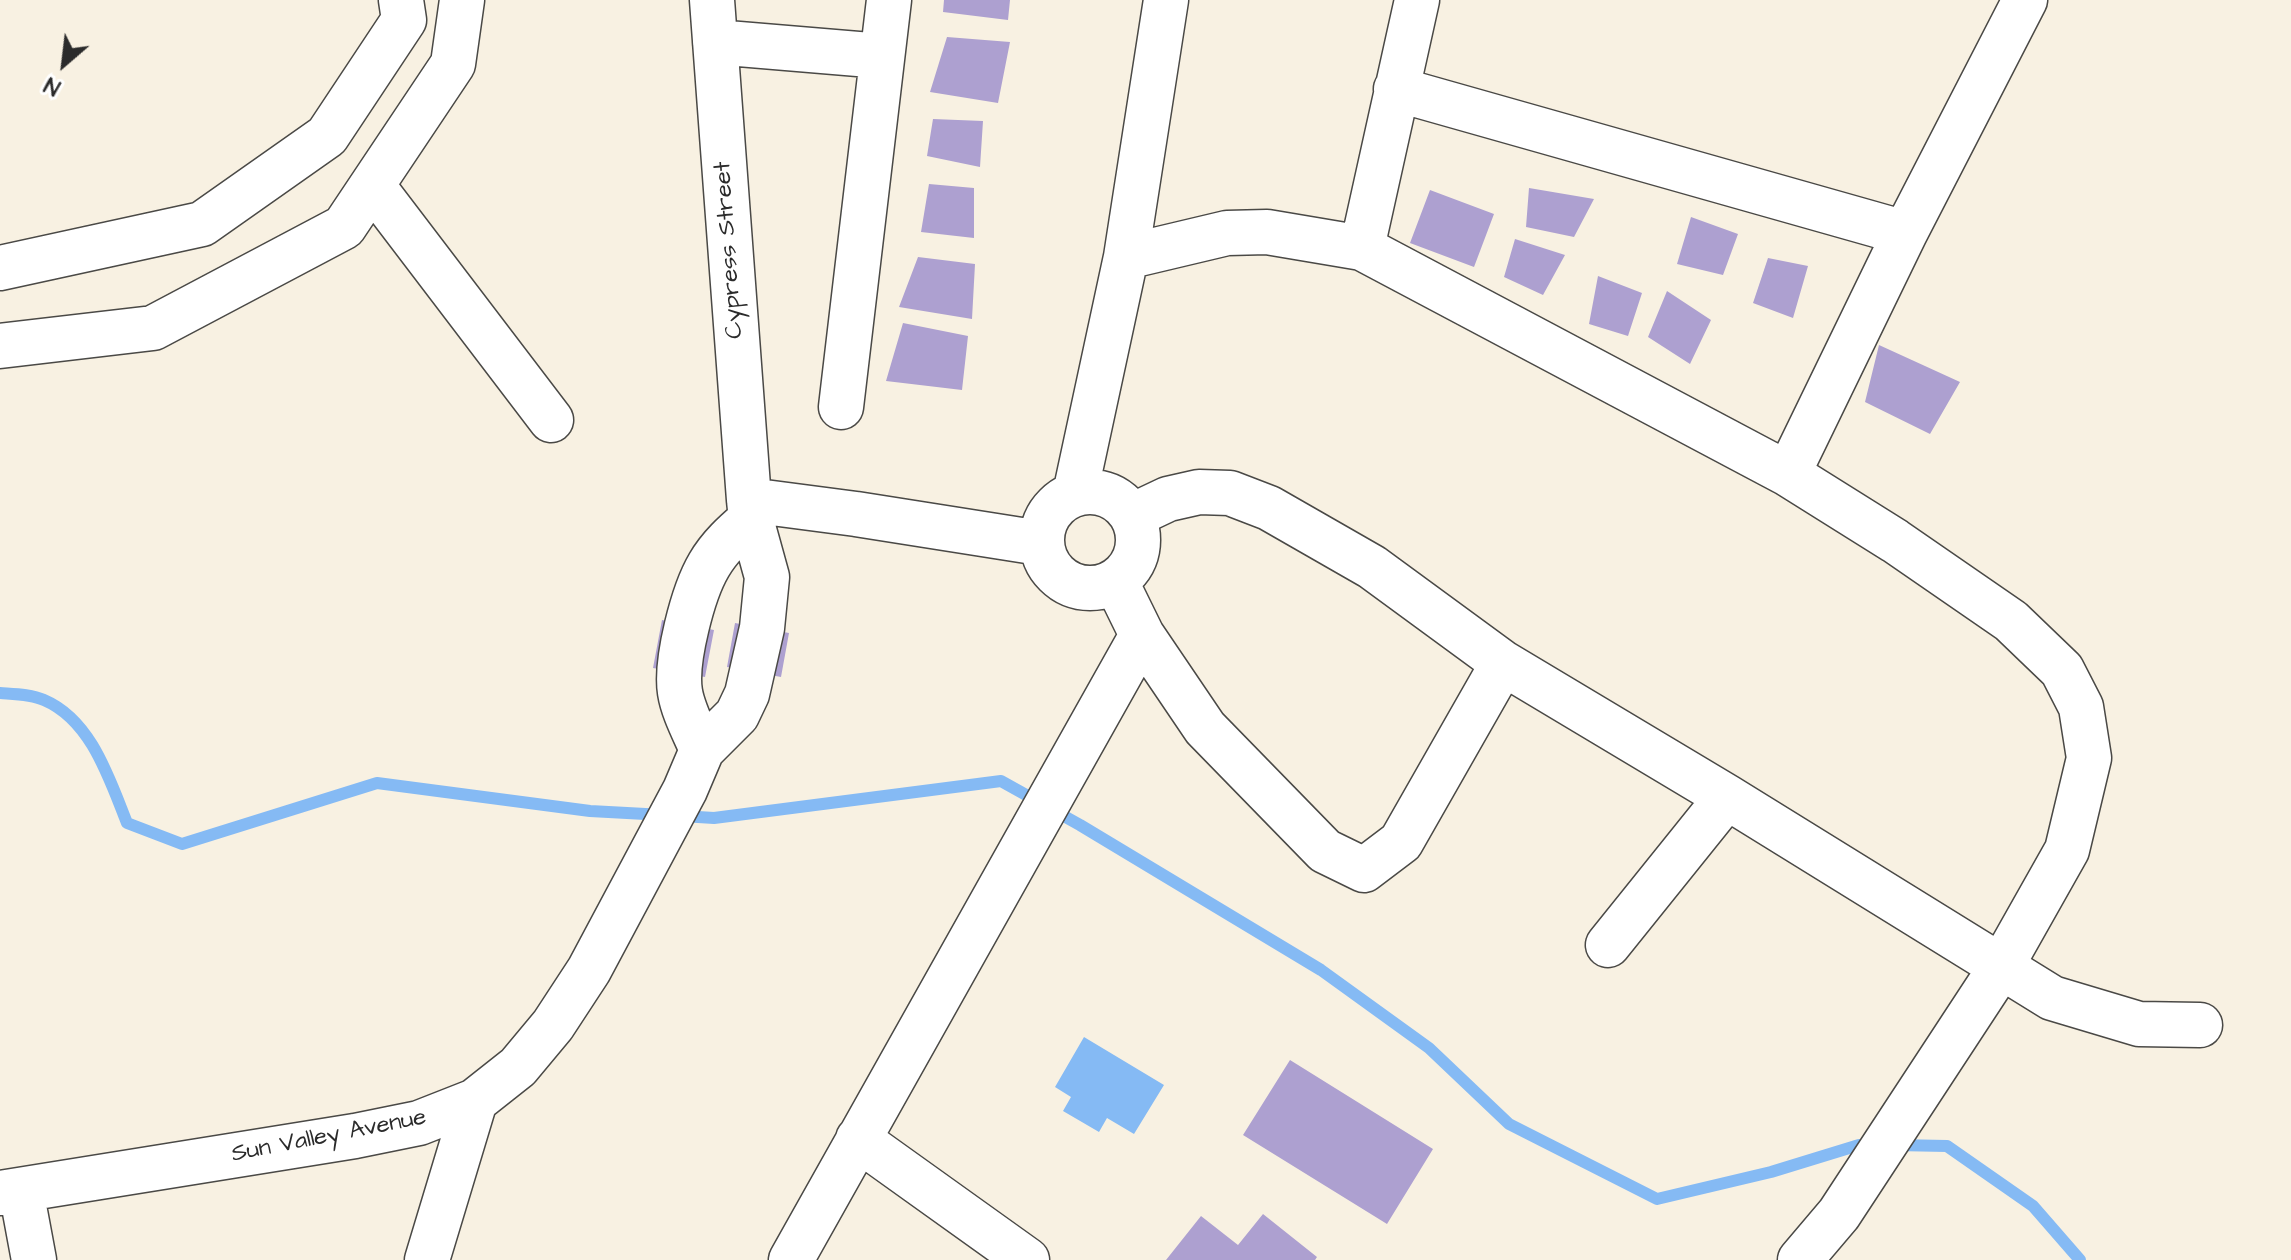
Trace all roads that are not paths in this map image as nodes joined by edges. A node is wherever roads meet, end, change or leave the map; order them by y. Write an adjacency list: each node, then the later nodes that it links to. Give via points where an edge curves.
1 (401, 0): 14 (street, via 404,20 327,136 202,224)
2 (462, 0): 10 (street, via 453,64)
3 (889, 0): 8 (street)
4 (1166, 0): 13 (street)
5 (1417, 0): 9 (street)
6 (2012, 2): 11 (street)
7 (714, 21): 8 (street); 20 (street, Cypress Street)
8 (882, 56): 16 (street)
9 (1396, 89): 11 (street); 12 (street)
10 (372, 185): 15 (street, via 344,227 153,328); 17 (street)
11 (1905, 233): 18 (street)
12 (1362, 248): 13 (street, via 1267,232 1227,233); 18 (street)
13 (1126, 257): 19 (street)
14 (0, 268)
15 (0, 346)
16 (841, 407)
17 (551, 420)
18 (1788, 474): 29 (street, via 2011,621 2062,670 2081,707 2089,758 2067,850)
19 (1075, 494): 21 (street, via 1108,495); 22 (street, via 1050,512)
20 (750, 510): 22 (street, via 856,514); 26 (street, Sun Valley Avenue, via 767,577 754,672 737,715); 26 (street, via 709,565 683,649 680,691)
21 (1132, 516): 23 (street, via 1137,552 1130,569); 25 (street, via 1199,492 1230,493 1256,503 1372,567)
22 (1040, 543): 23 (street, via 1058,578 1077,588 1097,589)
23 (1116, 582): 24 (street)
24 (1142, 635): 25 (street, via 1205,728 1325,851 1364,870 1401,842); 32 (street)
25 (1503, 663): 27 (street)
26 (702, 750): 31 (street, Sun Valley Avenue, via 589,970 518,1067)
27 (1727, 797): 28 (street); 29 (street)
28 (1608, 945)
29 (2001, 967): 30 (street, via 2052,998 2102,1015 2139,1024); 34 (street, via 1839,1214)
30 (2200, 1025)
31 (475, 1101): 33 (street, Sun Valley Avenue, via 419,1123 355,1136); 36 (street)
32 (858, 1139): 37 (street); 38 (street)
33 (10, 1192): 35 (street)
34 (1804, 1258)
35 (34, 1260)
36 (427, 1260)
37 (791, 1260)
38 (1027, 1260)

